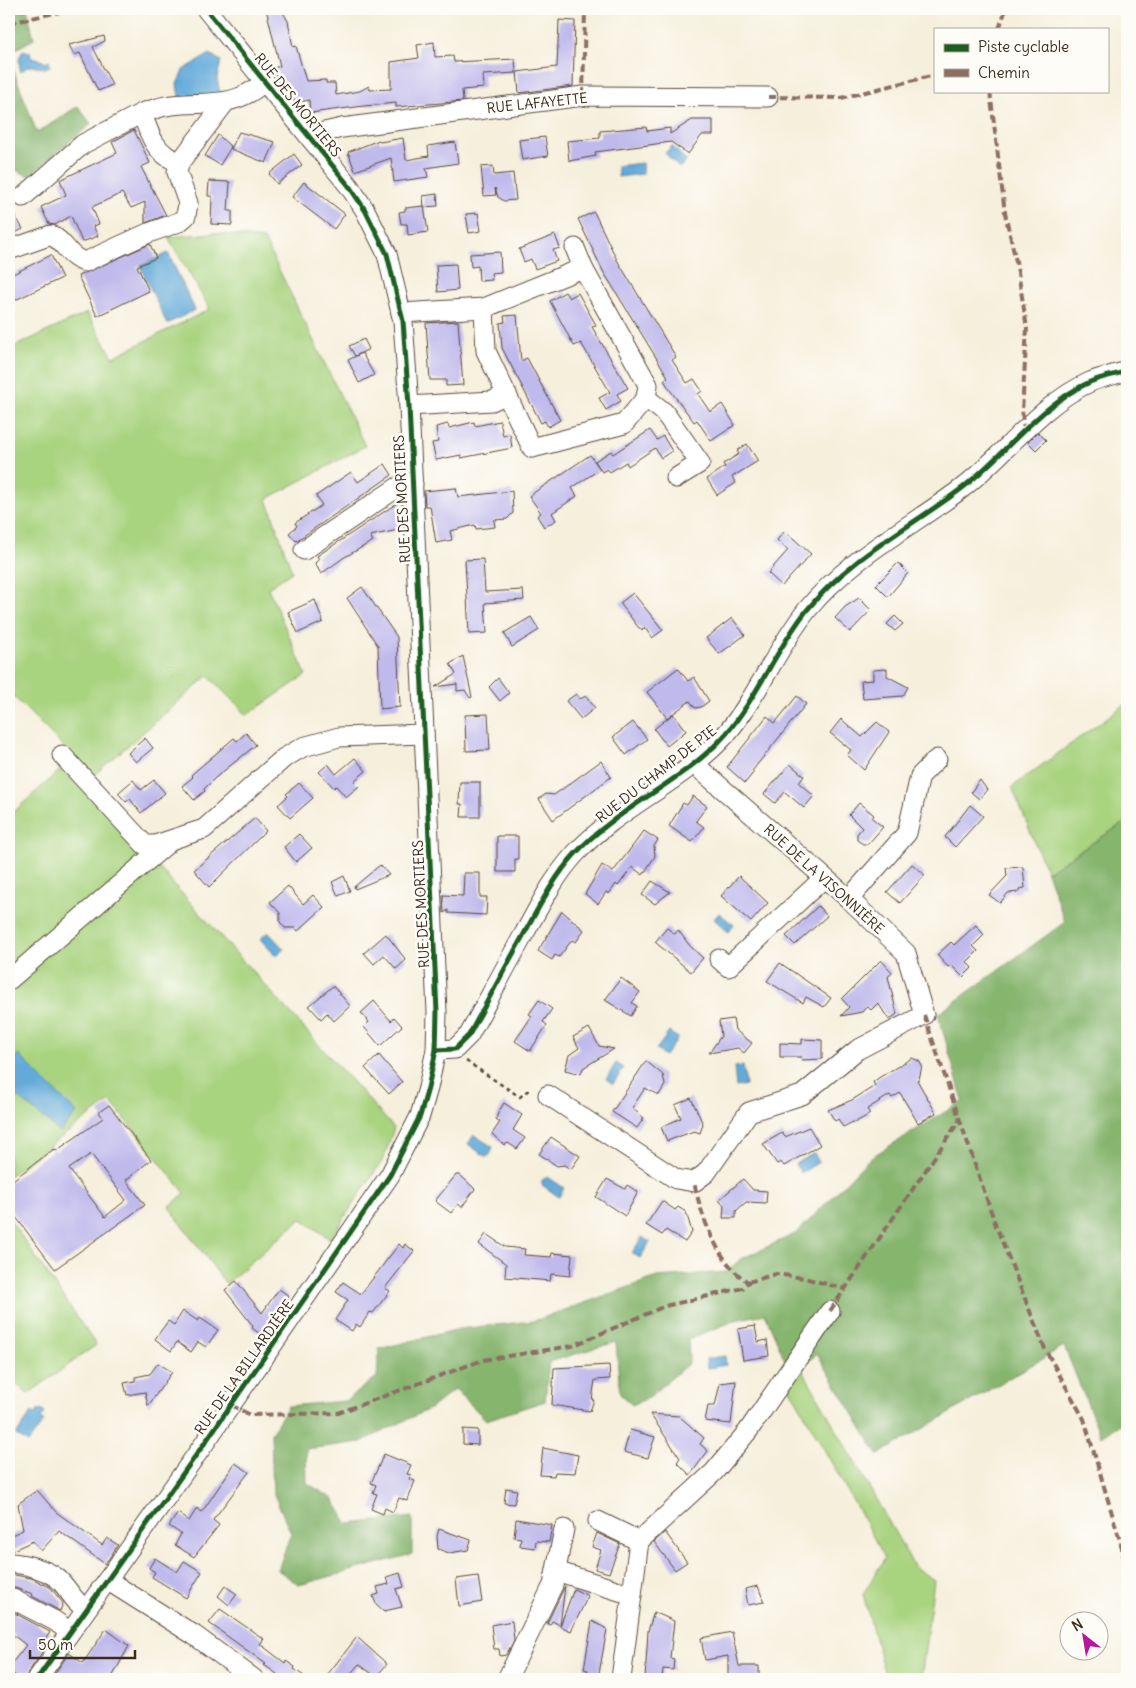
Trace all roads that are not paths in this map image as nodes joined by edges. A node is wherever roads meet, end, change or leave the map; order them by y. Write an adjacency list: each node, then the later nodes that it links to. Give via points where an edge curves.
1 (206, 9): 2 (street, RUE DES MORTIERS)
2 (264, 82): 4 (street); 6 (street, RUE DES MORTIERS)
3 (768, 97): 6 (street, RUE LAFAYETTE, via 582,96 342,128)
4 (224, 104): 5 (street, via 170,105); 7 (street)
5 (142, 113): 7 (street, via 150,138 160,151); 8 (street, via 83,144)
6 (310, 139): 13 (street, RUE DES MORTIERS, via 349,186 379,236 394,275)
7 (180, 162): 10 (street, via 177,172 188,203 186,216 179,222 85,262 74,259 51,234)
8 (24, 197)
9 (575, 248): 11 (street)
10 (9, 250)
11 (583, 268): 12 (street); 16 (street, via 648,385)
12 (484, 308): 13 (street); 15 (street, via 486,351)
13 (402, 313): 17 (street, RUE DES MORTIERS)
14 (1127, 372): 24 (street, RUE DU CHAMP DE PIE, via 1090,381 1056,404 961,489 863,557 831,584 788,637 745,710 724,736)
15 (507, 394): 16 (street, via 532,448 624,424); 17 (street, via 492,401)
16 (646, 398): 18 (street, via 664,412 700,463)
17 (410, 406): 19 (street, RUE DES MORTIERS)
18 (676, 478)
19 (413, 484): 20 (street, via 398,487); 21 (street, RUE DES MORTIERS)
20 (304, 550)
21 (424, 734): 25 (street, via 338,736 303,747 284,758 204,829); 30 (street, RUE DES MORTIERS)
22 (62, 756): 25 (street, via 145,845)
23 (937, 759): 27 (street, via 920,776 907,833)
24 (693, 763): 26 (street, RUE DE LA VISONNIÈRE); 30 (street, RUE DU CHAMP DE PIE, via 608,824 576,853 535,913 469,1036 455,1049)
25 (172, 840): 29 (street)
26 (824, 878): 27 (street, RUE DE LA VISONNIÈRE); 28 (street, via 728,967)
27 (849, 899): 31 (street, RUE DE LA VISONNIÈRE, via 906,953 924,1015 857,1050 802,1095 749,1112 706,1174 694,1182 676,1179)
28 (719, 960)
29 (9, 980)
30 (436, 1050): 38 (street, RUE DE LA BILLARDIÈRE, via 420,1116 390,1175)
31 (548, 1095)
32 (830, 1310): 35 (street, via 748,1431 720,1465)
33 (598, 1521): 35 (street)
34 (564, 1529): 37 (street)
35 (639, 1541): 39 (street)
36 (9, 1563): 41 (street, via 26,1564 56,1578)
37 (556, 1571): 39 (street); 45 (street, via 541,1612)
38 (107, 1580): 41 (street, RUE DE LA BILLARDIÈRE); 44 (street)
39 (632, 1595): 46 (street)
40 (9, 1597): 42 (street)
41 (86, 1609): 42 (street, RUE DE LA BILLARDIÈRE)
42 (70, 1632): 43 (street, RUE DE LA BILLARDIÈRE)
43 (37, 1679)
44 (254, 1679)
45 (507, 1679)
46 (621, 1679)

